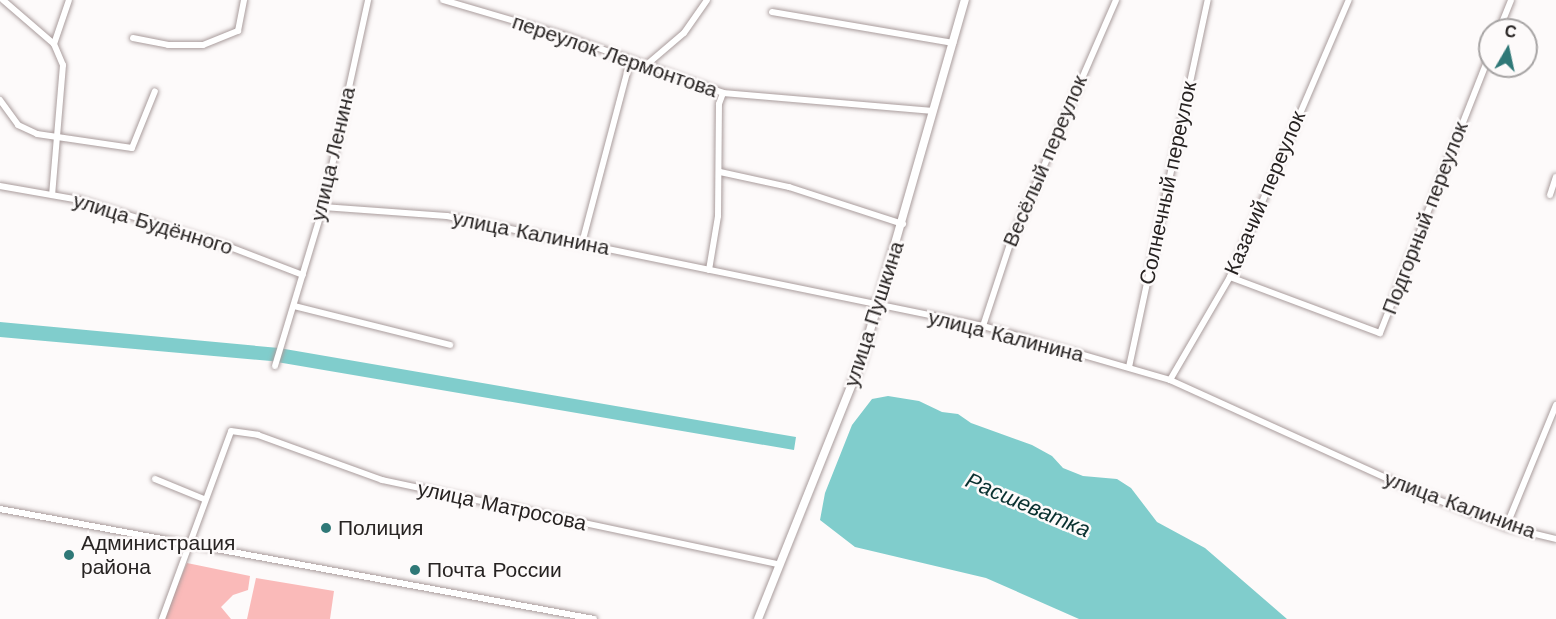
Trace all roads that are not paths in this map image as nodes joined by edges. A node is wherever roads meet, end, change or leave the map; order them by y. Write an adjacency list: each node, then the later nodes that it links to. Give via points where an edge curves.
1 (3, 0): 16 (street)
2 (69, 0): 16 (street)
3 (244, 0): 14 (street, via 238,31 203,45)
4 (368, 0): 30 (street, улица Ленина)
5 (443, 0): 17 (street, переулок Лермонтова, via 565,36)
6 (707, 0): 18 (street, via 684,33)
7 (965, 0): 15 (main road, улица Пушкина)
8 (1116, 0): 38 (street, Весёлый переулок, via 1010,244)
9 (1208, 0): 41 (street, Солнечный переулок)
10 (1349, 0): 35 (street, Казачий переулок)
11 (1511, 0): 13 (street)
12 (772, 12): 15 (street)
13 (1504, 18)
14 (133, 39)
15 (953, 43): 23 (main road, улица Пушкина)
16 (54, 44): 24 (street, via 63,65)
17 (630, 61): 18 (street, переулок Лермонтова); 32 (street)
18 (644, 67): 21 (street, переулок Лермонтова)
19 (1481, 78): 35 (street, Подгорный переулок, via 1380,333)
20 (155, 91): 24 (street, via 132,148)
21 (723, 93): 23 (street, переулок Лермонтова); 25 (street, via 719,104)
22 (0, 100): 24 (street, via 18,124 37,134)
23 (933, 111): 31 (main road, улица Пушкина)
24 (60, 136): 28 (street)
25 (720, 172): 31 (street, via 789,187); 33 (street)
26 (1556, 177): 29 (street)
27 (0, 186): 28 (street, улица Будённого)
28 (52, 195): 34 (street, улица Будённого, via 80,200 230,247)
29 (1550, 195)
30 (323, 207): 32 (street, улица Калинина, via 447,216); 34 (street, улица Ленина)
31 (903, 224): 37 (main road, улица Пушкина)
32 (582, 243): 33 (street, улица Калинина)
33 (709, 270): 37 (street, улица Калинина)
34 (303, 275): 36 (street, улица Ленина)
35 (1230, 277): 42 (street, Казачий переулок)
36 (294, 306): 39 (street); 40 (street, улица Ленина)
37 (879, 307): 38 (street, улица Калинина); 50 (main road, улица Пушкина, via 861,362)
38 (983, 326): 41 (street, улица Калинина)
39 (450, 345)
40 (275, 366)
41 (1129, 367): 42 (street, улица Калинина)
42 (1170, 380): 47 (street, улица Калинина, via 1406,487)
43 (1556, 405): 47 (street)
44 (155, 479): 45 (street)
45 (204, 499): 49 (street); 50 (street, улица Матросова, via 231,431 258,435 382,480)
46 (0, 509): 49 (street)
47 (1506, 527): 48 (street, улица Калинина)
48 (1556, 539)
49 (193, 542): 51 (street); 52 (street)
50 (777, 564): 53 (main road, улица Пушкина)
51 (162, 619)
52 (594, 619)
53 (758, 619)

